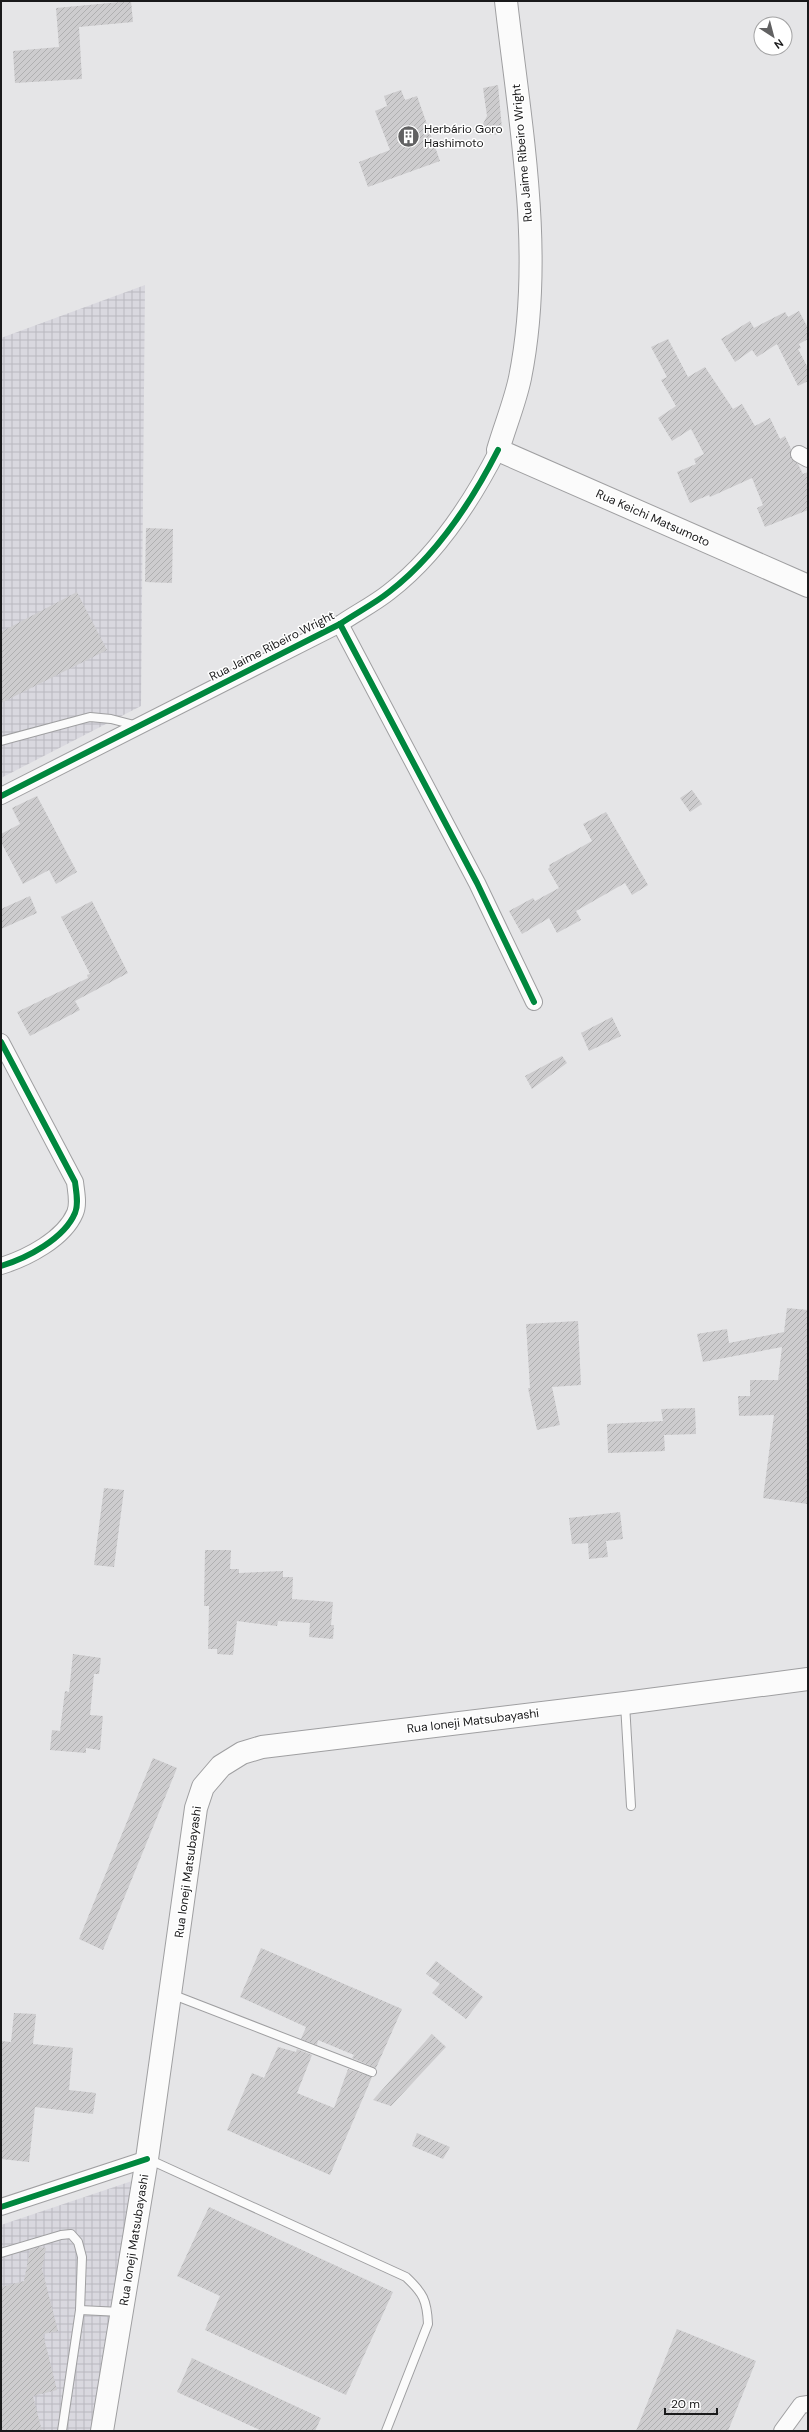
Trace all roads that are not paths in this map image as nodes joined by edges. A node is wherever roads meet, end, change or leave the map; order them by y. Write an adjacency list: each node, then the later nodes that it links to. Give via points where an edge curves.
1 (506, 1): 2 (main road, Rua Jaime Ribeiro Wright, via 528,192 530,293 520,378)
2 (498, 450): 3 (main road, Rua Keichi Matsumoto); 4 (street, Rua Jaime Ribeiro Wright, via 478,489 446,534 420,564 389,592)
3 (808, 586)
4 (340, 624): 5 (street, Rua Jaime Ribeiro Wright); 8 (street, via 477,883)
5 (139, 726): 6 (lane, via 90,717); 7 (street, Rua Jaime Ribeiro Wright)
6 (1, 741)
7 (1, 796)
8 (534, 1002)
9 (1, 1042): 10 (street, via 75,1182 77,1198 76,1212 67,1226 47,1243)
10 (1, 1266)
11 (808, 1679): 12 (main road, Rua Ioneji Matsubayashi)
12 (625, 1704): 13 (lane); 14 (main road, Rua Ioneji Matsubayashi, via 300,1741 242,1753 221,1766 203,1787 196,1808)
13 (631, 1806)
14 (170, 1994): 15 (lane); 16 (main road, Rua Ioneji Matsubayashi)
15 (372, 2072)
16 (147, 2159): 17 (street); 20 (main road, Rua Ioneji Matsubayashi); 24 (lane, via 406,2277 420,2291 427,2306 428,2324)
17 (1, 2207)
18 (1, 2253): 19 (lane, via 71,2234 78,2242 82,2257)
19 (80, 2310): 20 (lane); 22 (lane)
20 (122, 2312): 23 (main road, Rua Ioneji Matsubayashi)
21 (808, 2404): 25 (street, via 802,2405)
22 (62, 2431)
23 (102, 2431)
24 (386, 2431)
25 (782, 2431)

